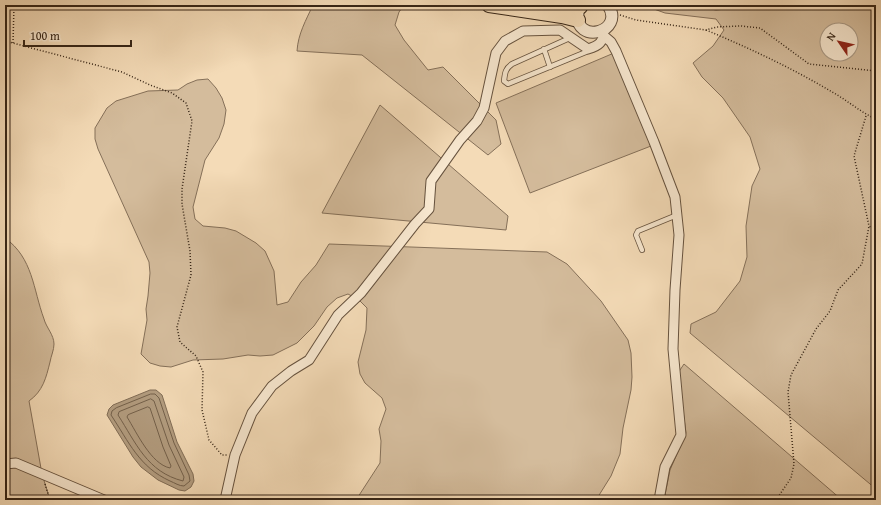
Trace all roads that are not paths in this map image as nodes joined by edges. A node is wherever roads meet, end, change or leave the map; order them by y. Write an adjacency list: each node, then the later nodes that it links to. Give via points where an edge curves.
1 (488, 5): 4 (highway, via 562,16)
2 (533, 5): 4 (highway)
3 (609, 8): 5 (street, via 610,22)
4 (580, 11): 5 (street, via 580,25 593,33)
5 (604, 33): 8 (street, via 602,42); 10 (street, via 616,51 654,142 675,197)
6 (572, 37): 7 (lane); 8 (street); 14 (street, via 560,30 523,31 505,41 496,53 484,108 431,181 429,209 361,293 338,315 309,360 272,386 252,413 235,455)
7 (544, 49): 9 (lane); 9 (lane, via 507,68 504,81 508,84)
8 (588, 49): 9 (lane)
9 (550, 66)
10 (677, 215): 11 (lane, via 638,231 637,240); 15 (street, via 679,235 673,350 681,435 666,467)
11 (642, 250)
12 (5, 464): 13 (street, via 16,463)
13 (104, 500)
14 (225, 500)
15 (659, 500)

